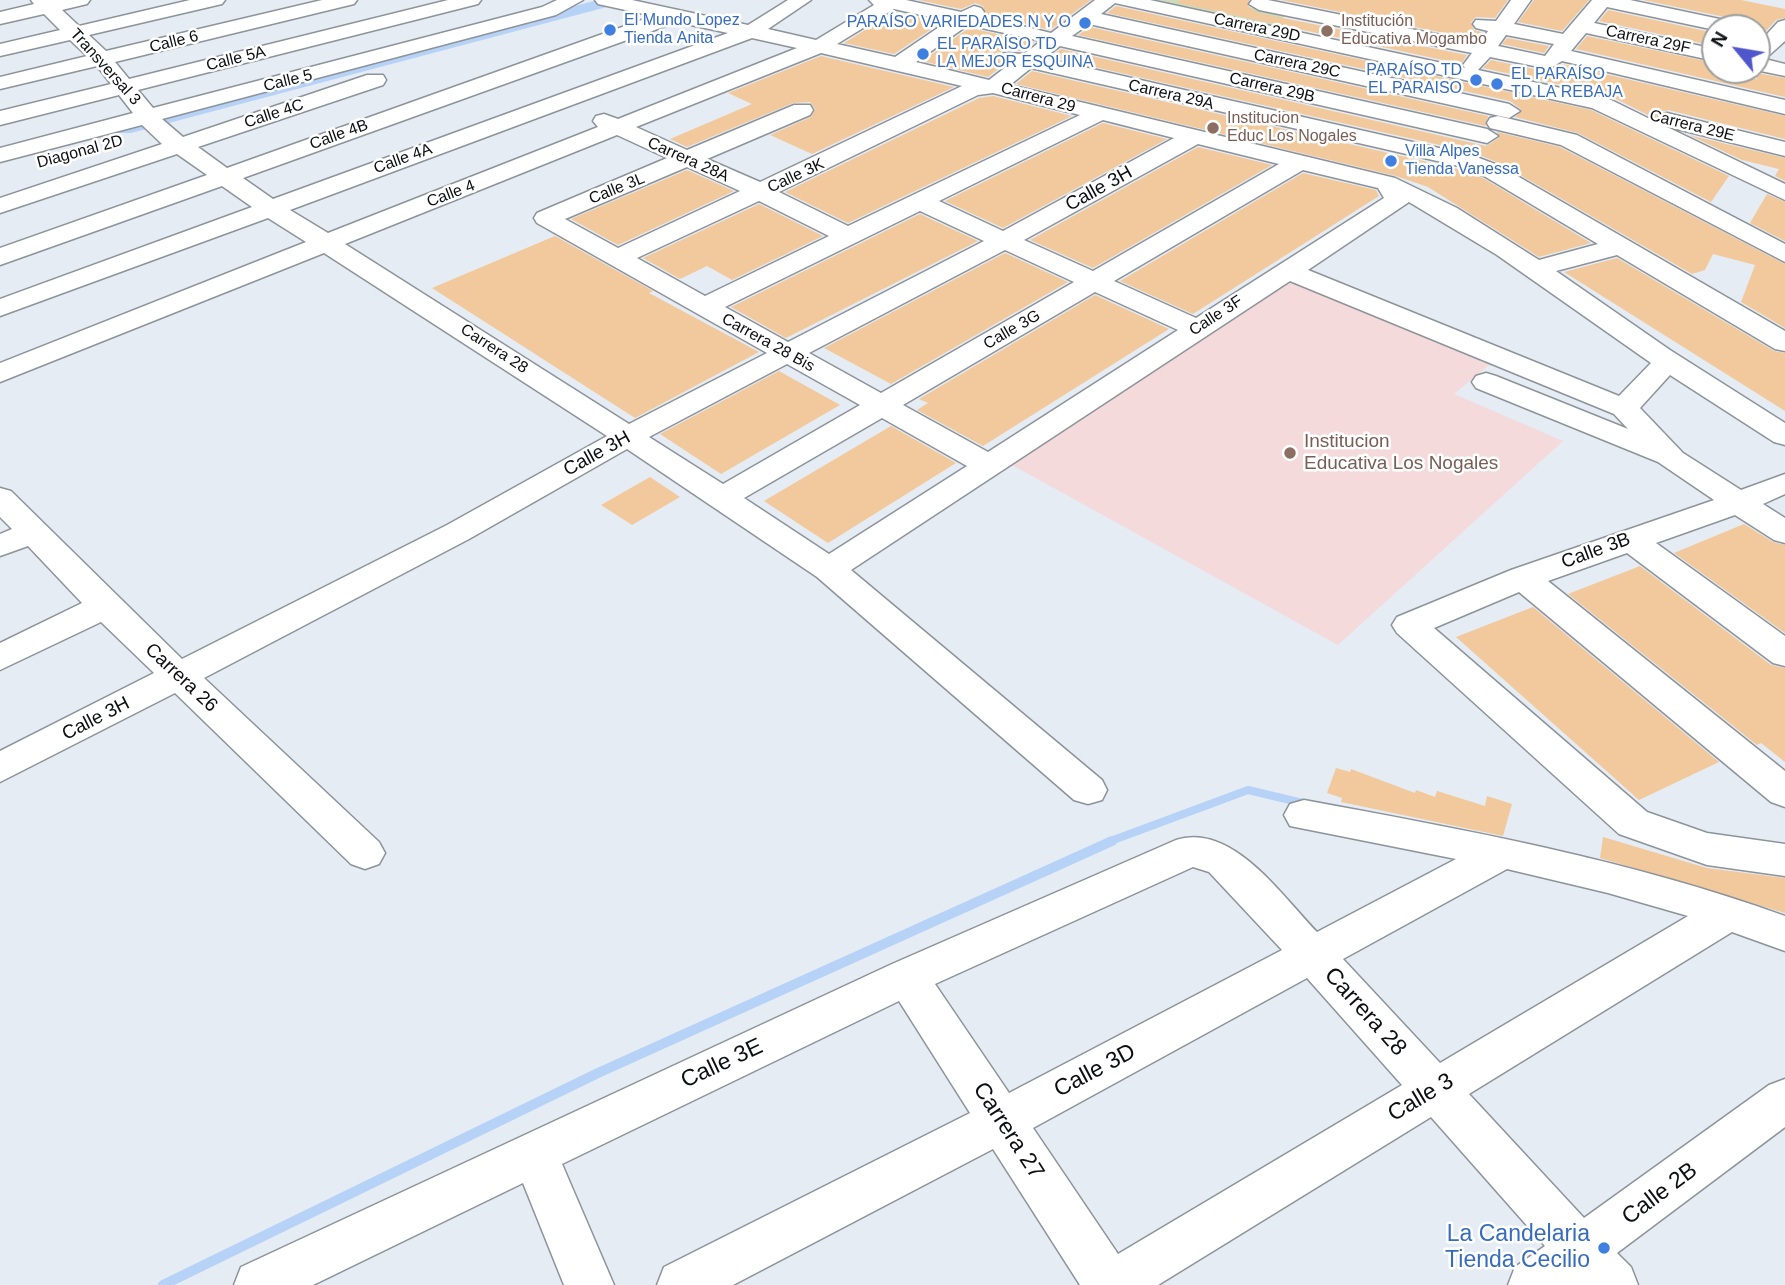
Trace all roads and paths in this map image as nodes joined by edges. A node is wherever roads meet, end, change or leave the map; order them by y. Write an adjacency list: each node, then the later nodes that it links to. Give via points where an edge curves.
1 (80, 0): 16 (street)
2 (215, 0): 28 (street)
3 (347, 0): 37 (street, Calle 6)
4 (471, 0): 44 (street, Calle 5A)
5 (573, 0): 56 (street, Calle 5)
6 (700, 0): 20 (street)
7 (801, 0): 27 (street, Calle 4A)
8 (991, 0): 22 (street)
9 (1107, 0): 19 (street, Calle 3K)
10 (1123, 0): 29 (street, Carrera 29D)
11 (1239, 0): 17 (street)
12 (1603, 0): 24 (street); 31 (street)
13 (611, 1): 20 (street, Carrera 29)
14 (888, 1): 22 (street, Carrera 29B); 32 (street, Calle 4)
15 (1494, 2): 18 (street)
16 (43, 4): 21 (street); 28 (street, Transversal 3)
17 (1309, 6): 29 (street, Calle 3H); 33 (street)
18 (1526, 6): 26 (street)
19 (1086, 8): 30 (street, Calle 3K); 36 (street, Carrera 29C)
20 (679, 14): 27 (street, Carrera 29); 70 (street, Calle 4B)
21 (0, 18)
22 (964, 19): 30 (street, Carrera 29B); 39 (street)
23 (1460, 20): 26 (street, Carrera 29F)
24 (1701, 21)
25 (549, 26): 62 (street, Calle 4C)
26 (1501, 27): 31 (street, Carrera 29F); 33 (street)
27 (752, 31): 32 (street, Carrera 29); 49 (street, Calle 4A)
28 (75, 33): 34 (street); 37 (street, Transversal 3)
29 (1281, 33): 36 (street, Calle 3H); 40 (street, Carrera 29D)
30 (1049, 37): 38 (street, Calle 3K); 41 (street, Carrera 29B)
31 (1567, 37): 33 (street); 35 (street, Carrera 29F); 46 (street); 47 (street)
32 (818, 47): 39 (street, Carrera 29); 59 (street, Calle 4)
33 (1485, 49): 40 (street)
34 (0, 50)
35 (1701, 53)
36 (1259, 55): 41 (street, Calle 3H); 48 (street, Carrera 29C)
37 (102, 59): 42 (street, Calle 6); 44 (street, Transversal 3)
38 (1020, 59): 45 (street, Calle 3K); 51 (street, Carrera 29A)
39 (899, 64): 45 (street, Carrera 29)
40 (1468, 73): 46 (street, Carrera 29D); 48 (street)
41 (1234, 79): 51 (street, Calle 3H); 58 (street, Carrera 29B)
42 (0, 83)
43 (1735, 84): 47 (street)
44 (124, 87): 55 (street, Calle 5A); 56 (street, Transversal 3)
45 (980, 87): 54 (street, Carrera 29); 72 (street, Calle 3K)
46 (1529, 87): 50 (street, Carrera 29D); 57 (street)
47 (1729, 94): 52 (street); 60 (street)
48 (1450, 97): 57 (street, Carrera 29C); 58 (street)
49 (566, 99): 59 (street, Carrera 28A); 76 (street, Calle 4A)
50 (1600, 103): 60 (street, Carrera 29E); 73 (street, Carrera 29D)
51 (1208, 104): 61 (street, Calle 3H); 63 (street, Carrera 29A)
52 (1785, 107)
53 (802, 110): 66 (street, Calle 3L)
54 (1099, 114): 61 (street, Carrera 29); 74 (street)
55 (0, 118)
56 (154, 123): 62 (street, Carrera 28); 65 (street, Calle 5); 69 (street, Diagonal 2D)
57 (1498, 123): 58 (street, Carrera 29B); 67 (street); 82 (street, via 1569,140)
58 (1430, 124): 63 (street)
59 (618, 128): 66 (street, Carrera 28A); 80 (street, Calle 4)
60 (1703, 129): 64 (street, Carrera 29E)
61 (1186, 135): 68 (street, Carrera 29); 79 (street, Calle 3H)
62 (182, 144): 70 (street, Carrera 28); 75 (street, Calle 4C)
63 (1413, 148): 67 (street, Carrera 29A); 71 (street)
64 (1785, 149)
65 (0, 155)
66 (687, 160): 72 (street, Carrera 28A); 77 (street, Calle 3L)
67 (1466, 161): 81 (street, Carrera 29A, via 1492,171)
68 (1299, 162): 71 (street, Carrera 29); 87 (street, Calle 3G)
69 (0, 173)
70 (226, 175): 76 (street, Carrera 28); 83 (street, Calle 4B)
71 (1387, 183): 85 (street, Calle 3F, via 1398,200); 86 (street, Carrera 29, via 1425,199)
72 (761, 192): 78 (street, Carrera 28A); 84 (street, Calle 3K)
73 (1785, 193)
74 (918, 201): 78 (street); 79 (street)
75 (0, 206)
76 (270, 208): 80 (street, Carrera 28); 89 (street, Calle 4A)
77 (546, 218): 84 (street, Carrera 28 Bis)
78 (848, 236): 88 (street)
79 (1005, 240): 87 (street); 92 (street, Calle 3H)
80 (327, 242): 94 (street, Calle 4); 98 (street, Carrera 28)
81 (1620, 246): 86 (street); 91 (street, Carrera 29A)
82 (1785, 254)
83 (0, 257)
84 (616, 258): 88 (street, Carrera 28 Bis)
85 (1286, 270): 90 (street, Calle 3F); 97 (street)
86 (1535, 270): 99 (street, Carrera 29)
87 (1094, 282): 90 (street); 96 (street, Calle 3G)
88 (703, 307): 92 (street, Carrera 28 Bis)
89 (0, 308)
90 (1197, 329): 101 (street, Calle 3F)
91 (1785, 342)
92 (787, 353): 96 (street, Carrera 28 Bis); 98 (street, Calle 3H)
93 (1660, 369): 97 (street)
94 (0, 373)
95 (1486, 382): 100 (street)
96 (883, 406): 101 (street, Carrera 28 Bis); 103 (street, Calle 3G)
97 (1624, 408): 100 (street)
98 (628, 436): 103 (street, Carrera 28); 115 (street, Calle 3H, via 458,532)
99 (1785, 436)
100 (1672, 458): 105 (street)
101 (990, 466): 110 (street, Calle 3F)
102 (1785, 483): 105 (street, Calle 3B)
103 (724, 497): 110 (street, Carrera 28)
104 (0, 498): 106 (street, Carrera 26)
105 (1740, 502): 107 (street); 108 (street, Calle 3B)
106 (32, 532): 109 (street); 112 (street, Carrera 26)
107 (1785, 533)
108 (1630, 538): 111 (street, Calle 3B); 113 (street)
109 (0, 546)
110 (829, 569): 117 (street, Carrera 28)
111 (1523, 578): 118 (street); 123 (street, Calle 3B, via 1409,625 1633,822 1670,840)
112 (105, 606): 114 (street); 115 (street, Carrera 26)
113 (1785, 653)
114 (0, 658)
115 (178, 676): 116 (street, Calle 3H); 122 (street, Carrera 26)
116 (0, 768)
117 (1088, 790)
118 (1785, 792)
119 (1304, 815): 121 (street)
120 (1190, 851): 126 (street, Carrera 28, via 1223,861); 127 (street, Calle 3E)
121 (1504, 852): 124 (street); 126 (street, Calle 3D)
122 (365, 853)
123 (1785, 860)
124 (1730, 912): 125 (street); 128 (street, Calle 3)
125 (1785, 934)
126 (1312, 954): 128 (street, Carrera 28); 130 (street, Calle 3D)
127 (907, 977): 130 (street, Carrera 27); 131 (street, Calle 3E)
128 (1435, 1090): 132 (street, Carrera 28); 136 (street, Calle 3)
129 (1785, 1100): 132 (street, Calle 2B)
130 (1001, 1121): 135 (street, Calle 3D); 136 (street, Carrera 27)
131 (534, 1153): 133 (street, Calle 3E); 134 (street)
132 (1598, 1268): 137 (street, Calle 2B)
133 (259, 1285)
134 (589, 1285)
135 (682, 1285)
136 (1110, 1285)
137 (1533, 1285)

